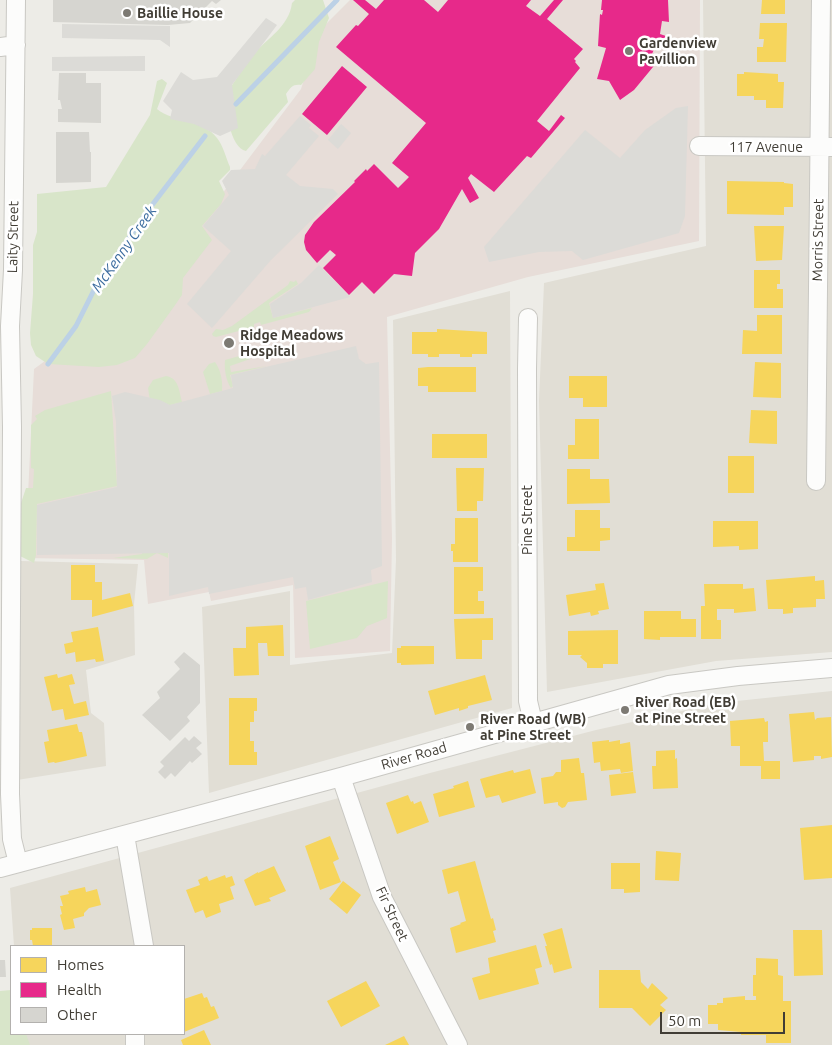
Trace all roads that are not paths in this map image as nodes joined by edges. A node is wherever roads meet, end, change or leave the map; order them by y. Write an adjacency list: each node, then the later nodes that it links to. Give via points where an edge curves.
1 (16, 0): 3 (street, Laity Street)
2 (820, 0): 5 (street, Morris Street)
3 (8, 46): 6 (street, Laity Street)
4 (699, 146): 5 (street, 117 Avenue)
5 (826, 147): 8 (street, Morris Street)
6 (6, 293): 13 (street, Laity Street, via 10,326 12,427 10,794 12,839)
7 (528, 318): 10 (street, Pine Street, via 528,691)
8 (816, 481)
9 (832, 668): 10 (street, River Road, via 668,685)
10 (533, 722): 11 (street, River Road)
11 (341, 777): 12 (street, River Road); 16 (street, Fir Street, via 382,897)
12 (125, 835): 13 (street, River Road); 15 (street)
13 (18, 863): 14 (street, River Road)
14 (0, 868)
15 (144, 945)
16 (458, 1045)

